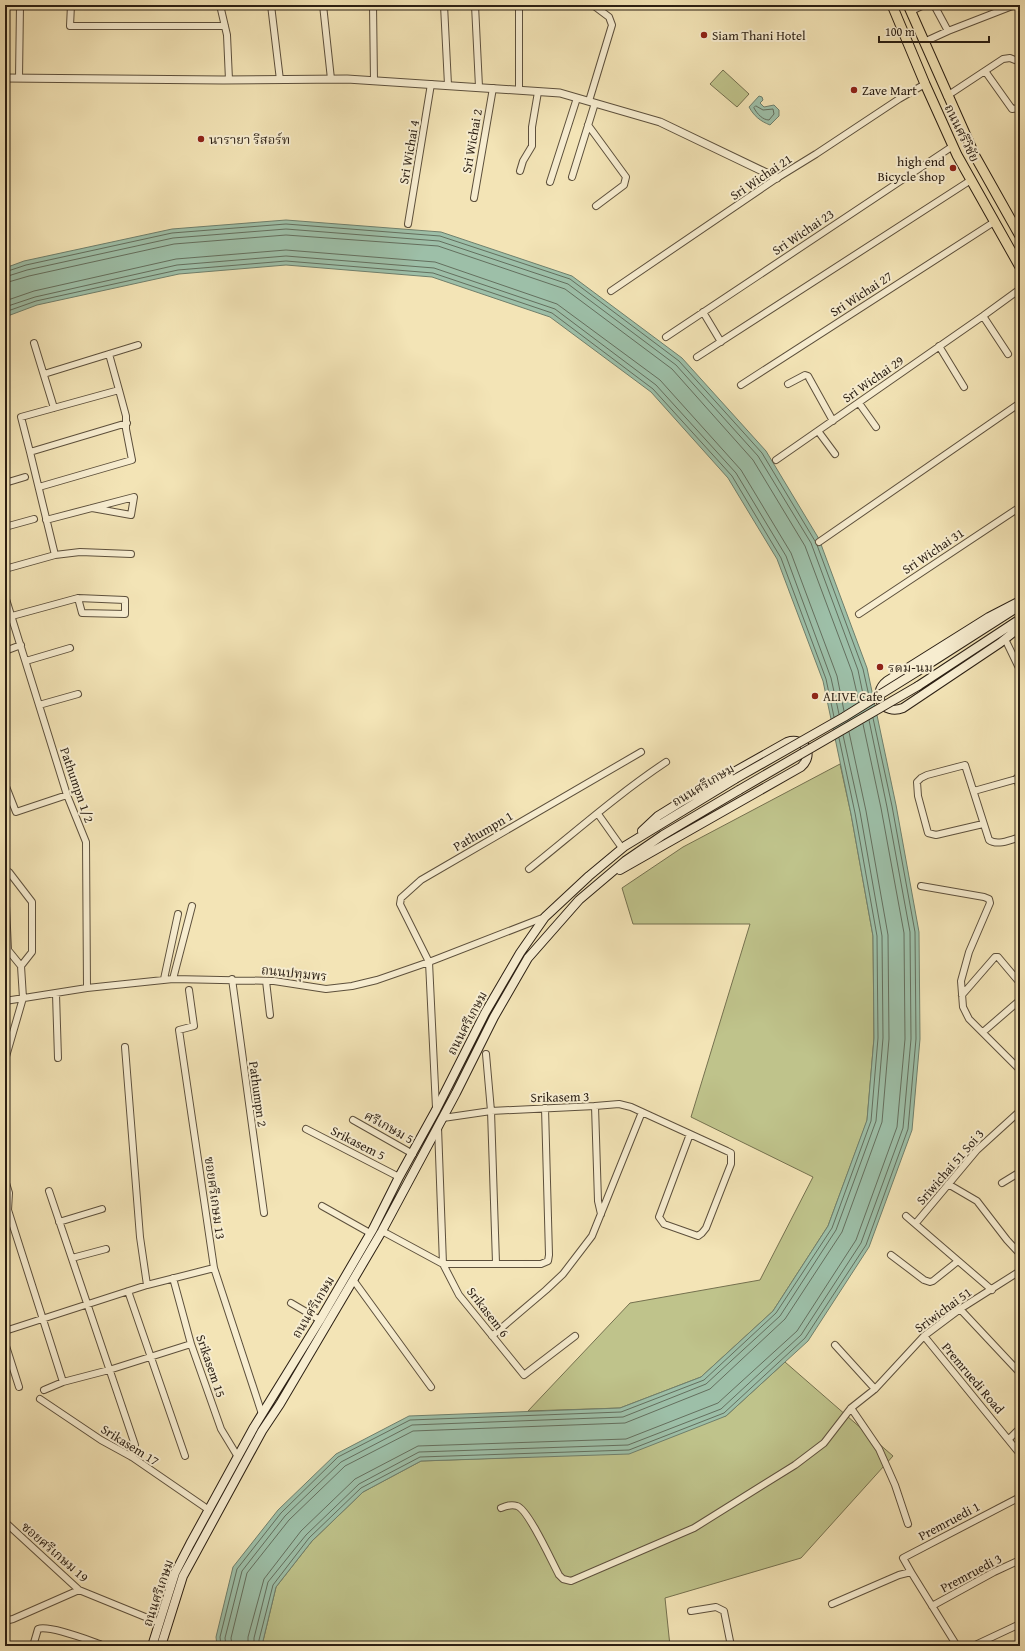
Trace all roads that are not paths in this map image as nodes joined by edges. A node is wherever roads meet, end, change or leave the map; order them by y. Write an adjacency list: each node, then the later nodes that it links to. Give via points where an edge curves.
1 (20, 5): 22 (street)
2 (70, 5): 16 (street, via 70,26)
3 (220, 5): 16 (street)
4 (271, 5): 25 (street)
5 (323, 5): 23 (street)
6 (373, 5): 26 (street)
7 (444, 5): 29 (street)
8 (475, 5): 30 (street)
9 (519, 5): 32 (street)
10 (593, 5): 36 (street, via 609,17 612,25)
11 (892, 5): 28 (main road, ถนนศรีวิชัย)
12 (924, 5): 15 (street)
13 (934, 5): 17 (street)
14 (1015, 5): 17 (street)
15 (909, 8): 18 (main road, ถนนศรีวิชัย)
16 (226, 26): 24 (street)
17 (948, 31): 18 (street)
18 (924, 42): 34 (main road, ถนนศรีวิชัย)
19 (1020, 62): 20 (street, via 1006,58)
20 (985, 71): 34 (street); 37 (street, via 1012,109)
21 (5, 78): 22 (street)
22 (19, 78): 24 (street)
23 (331, 79): 25 (street); 26 (street)
24 (229, 80): 25 (street)
25 (280, 80)
26 (374, 81): 27 (street)
27 (431, 84): 29 (street); 48 (street, Sri Wichai 4)
28 (925, 84): 39 (main road, ถนนศรีวิชัย); 42 (street, Sri Wichai 21)
29 (448, 85): 30 (street)
30 (479, 87): 31 (street)
31 (493, 88): 32 (street); 45 (street, Sri Wichai 2)
32 (519, 90): 33 (street)
33 (538, 92): 35 (street, via 560,93); 40 (street, via 532,127 532,146)
34 (947, 96): 49 (main road, ถนนศรีวิชัย, via 975,156)
35 (577, 98): 36 (street); 44 (street)
36 (592, 102): 38 (street); 42 (street, via 660,122)
37 (1020, 108)
38 (588, 125): 41 (street); 46 (street, via 626,177 624,185)
39 (953, 146): 43 (main road, ถนนศรีวิชัย); 53 (street, Sri Wichai 23)
40 (520, 171)
41 (572, 177)
42 (777, 178): 52 (street, Sri Wichai 21)
43 (971, 180): 47 (main road, ถนนศรีวิชัย); 56 (street)
44 (550, 182)
45 (474, 198)
46 (596, 206)
47 (994, 222): 50 (main road, ถนนศรีวิชัย); 65 (street, Sri Wichai 27)
48 (408, 224)
49 (1020, 236)
50 (1020, 267)
51 (1020, 289): 54 (street, Sri Wichai 29)
52 (611, 291)
53 (703, 312): 55 (street, Sri Wichai 23); 56 (street)
54 (983, 316): 59 (street, Sri Wichai 29); 61 (street)
55 (666, 337)
56 (721, 342): 62 (street)
57 (34, 343): 63 (street)
58 (138, 345): 60 (street)
59 (940, 346): 66 (street); 68 (street, Sri Wichai 29)
60 (109, 354): 63 (street); 67 (street)
61 (1008, 354)
62 (697, 357)
63 (44, 374): 70 (street)
64 (788, 384): 71 (street, via 801,376 808,376)
65 (740, 385)
66 (964, 387)
67 (119, 390): 70 (street); 72 (street)
68 (859, 403): 71 (street, Sri Wichai 29); 73 (street)
69 (1020, 403): 86 (street)
70 (54, 408): 75 (street, via 20,417)
71 (833, 421): 74 (street, Sri Wichai 29)
72 (127, 423): 75 (street); 80 (street, via 132,460)
73 (876, 427)
74 (818, 431): 76 (street); 77 (street, Sri Wichai 29)
75 (30, 452): 80 (street)
76 (835, 454)
77 (776, 460)
78 (25, 477): 79 (street)
79 (5, 483)
80 (39, 487): 84 (street)
81 (92, 508): 81 (street, via 131,515 134,498 127,499); 84 (street)
82 (1019, 510): 94 (street, Sri Wichai 31)
83 (34, 519): 85 (street)
84 (46, 520): 88 (street)
85 (5, 527)
86 (819, 542)
87 (131, 554): 88 (street, via 80,552)
88 (55, 555): 89 (street)
89 (5, 569)
90 (5, 596): 95 (street, Pathumpn 1/2)
91 (78, 598): 91 (street, via 82,612 125,614 125,600); 95 (street)
92 (1020, 601): 98 (main road, via 988,617 887,681 880,688 879,698 888,709 903,708)
93 (1020, 606): 116 (main road, ถนนศรีเกษม, bridge, via 918,671)
94 (859, 614)
95 (12, 616): 99 (street, Pathumpn 1/2)
96 (1020, 619): 121 (main road, ถนนศรีเกษม, bridge, via 918,686 663,835 625,861)
97 (1020, 627): 98 (main road)
98 (1005, 639): 103 (street)
99 (21, 646): 101 (street); 102 (street, Pathumpn 1/2)
100 (70, 648): 102 (street)
101 (5, 650)
102 (26, 661): 105 (street, Pathumpn 1/2)
103 (1020, 670)
104 (78, 694): 105 (street)
105 (39, 705): 112 (street, Pathumpn 1/2)
106 (641, 752): 125 (street, Pathumpn 1, via 421,880 402,898 400,904)
107 (666, 762): 113 (street, via 632,785)
108 (1018, 778): 110 (street); 111 (street)
109 (5, 784): 112 (street, via 16,812)
110 (1020, 790)
111 (974, 791): 114 (street); 114 (street, via 967,768 963,764 921,778 916,784 928,833 936,836)
112 (67, 795): 132 (street, Pathumpn 1/2, via 86,842)
113 (598, 814): 116 (street); 117 (street)
114 (983, 824): 115 (street, via 987,837 992,842 1004,842)
115 (1020, 837)
116 (623, 847): 121 (main road, via 658,816 787,742 800,742 808,752 807,760 801,767 628,865); 124 (main road, ถนนศรีเกษม)
117 (529, 869)
118 (5, 872): 126 (street, via 9,872 32,902 32,952)
119 (5, 884): 126 (street, via 8,950)
120 (921, 886): 135 (street, via 984,897 989,901 969,952 961,982)
121 (579, 900): 152 (main road, ถนนศรีเกษม, via 528,958 494,1017)
122 (192, 906): 127 (street)
123 (178, 914): 128 (street)
124 (544, 916): 125 (street, ถนนปทุมพร); 148 (main road, ถนนศรีเกษม, via 485,1013)
125 (429, 962): 130 (street, ถนนปทุมพร, via 376,980 326,989); 148 (street)
126 (21, 966): 136 (street)
127 (174, 978): 128 (street, ถนนปทุมพร); 129 (street, ถนนปทุมพร)
128 (164, 979): 132 (street, ถนนปทุมพร)
129 (232, 979): 130 (street, ถนนปทุมพร); 167 (street, Pathumpn 2)
130 (266, 980): 139 (street)
131 (1020, 983): 135 (street, via 1003,961 995,957)
132 (87, 988): 134 (street, ถนนปทุมพร)
133 (189, 990): 181 (street, ซอยศรีเกษม 13, via 194,1026 179,1030)
134 (56, 994): 136 (street, ถนนปทุมพร); 143 (street)
135 (962, 995): 140 (street, via 966,1014)
136 (23, 998): 138 (street, ถนนปทุมพร); 144 (street)
137 (1020, 1000): 140 (street)
138 (5, 1001)
139 (270, 1015)
140 (984, 1032): 145 (street)
141 (125, 1047): 185 (street, via 140,1237)
142 (486, 1054): 149 (street)
143 (58, 1058)
144 (5, 1060)
145 (1020, 1070)
146 (596, 1106): 147 (street, Srikasem 3); 151 (street, via 619,1104); 168 (street, Srikasem 3, via 598,1201)
147 (545, 1108): 149 (street, Srikasem 3); 179 (street, via 548,1260 535,1264)
148 (436, 1110): 157 (main road, ถนนศรีเกษม)
149 (491, 1111): 152 (street, Srikasem 3); 179 (street)
150 (1020, 1111): 162 (street, Sriwichai 51 Soi 3, via 985,1142)
151 (642, 1112): 156 (street); 168 (street)
152 (443, 1118): 154 (main road, ถนนศรีเกษม)
153 (353, 1120): 157 (street, ศรีเกษม 5)
154 (438, 1128): 172 (main road, ถนนศรีเกษม); 180 (street)
155 (306, 1129): 159 (street, Srikasem 5)
156 (690, 1134): 156 (street, via 659,1217 664,1224 698,1236 706,1228 732,1157 731,1153)
157 (413, 1154): 159 (main road, ถนนศรีเกษม)
158 (1020, 1172): 161 (street)
159 (399, 1177): 173 (main road, ถนนศรีเกษม)
160 (5, 1180): 166 (street, via 9,1193)
161 (1002, 1183)
162 (948, 1184): 171 (street, Sriwichai 51 Soi 3); 175 (street, via 977,1201)
163 (49, 1191): 170 (street)
164 (322, 1206): 173 (street)
165 (102, 1209): 170 (street)
166 (6, 1211): 191 (street)
167 (264, 1213)
168 (601, 1215): 194 (street, via 592,1236 563,1274)
169 (906, 1216): 171 (street, Sriwichai 51 Soi 3)
170 (59, 1222): 177 (street)
171 (916, 1223): 178 (street, Sriwichai 51 Soi 3)
172 (382, 1231): 180 (street); 184 (main road, ถนนศรีเกษม)
173 (370, 1233): 192 (main road, ถนนศรีเกษม)
174 (106, 1249): 177 (street)
175 (1020, 1254)
176 (891, 1255): 178 (street, via 930,1282)
177 (72, 1258): 189 (street)
178 (958, 1261): 186 (street, Sriwichai 51 Soi 3)
179 (496, 1263): 180 (street)
180 (443, 1264): 194 (street, Srikasem 6, via 459,1295)
181 (214, 1268): 183 (street); 210 (street, ซอยศรีเกษม 13)
182 (1020, 1271): 186 (street, Sriwichai 51)
183 (173, 1278): 185 (street); 198 (street, Srikasem 15)
184 (354, 1281): 205 (street); 225 (main road, ถนนศรีเกษม, via 262,1431 198,1549)
185 (148, 1285): 187 (street)
186 (992, 1290): 190 (street, Sriwichai 51)
187 (128, 1291): 189 (street); 200 (street)
188 (291, 1303): 192 (street)
189 (86, 1304): 191 (street); 201 (street)
190 (960, 1309): 196 (street, Sriwichai 51); 202 (street)
191 (42, 1318): 193 (street); 203 (street)
192 (320, 1320): 210 (main road, ถนนศรีเกษม)
193 (5, 1331)
194 (492, 1336): 195 (street, Srikasem 6, via 524,1375)
195 (575, 1336)
196 (924, 1336): 206 (street, Sriwichai 51); 212 (street, Premruedi Road)
197 (5, 1343): 204 (street)
198 (191, 1344): 200 (street); 216 (street, Srikasem 15, via 221,1429)
199 (835, 1345): 206 (street)
200 (151, 1356): 201 (street); 214 (street)
201 (109, 1370): 203 (street); 215 (street, via 135,1445)
202 (1020, 1373)
203 (63, 1382): 207 (street)
204 (19, 1387)
205 (431, 1387)
206 (875, 1388): 209 (street, Sriwichai 51)
207 (44, 1390)
208 (40, 1399): 215 (street, Srikasem 17)
209 (851, 1408): 218 (street, Sriwichai 51, via 824,1443 694,1528 571,1581 559,1575 522,1509 510,1505); 221 (street, via 879,1449)
210 (262, 1414): 216 (main road, ถนนศรีเกษม)
211 (1020, 1428): 212 (street)
212 (1009, 1439): 213 (street, Premruedi Road)
213 (1020, 1454)
214 (185, 1456)
215 (132, 1457): 219 (street, Srikasem 17)
216 (238, 1458): 219 (main road, ถนนศรีเกษม)
217 (1020, 1497): 223 (street, Premruedi 1, via 903,1558)
218 (502, 1508)
219 (209, 1510): 224 (main road, ถนนศรีเกษม, via 175,1573)
220 (5, 1522): 226 (street, ซอยศรีเกษม 19)
221 (908, 1524)
222 (1020, 1560): 228 (street, Premruedi 3)
223 (912, 1572): 227 (street, via 899,1575); 228 (street)
224 (171, 1587): 225 (main road); 231 (main road, ถนนศรีเกษม)
225 (180, 1588): 236 (main road, ถนนศรีเกษม)
226 (79, 1590): 230 (street); 231 (street, ซอยศรีเกษม 19)
227 (832, 1604)
228 (932, 1606): 238 (street)
229 (691, 1611): 237 (street, via 716,1607 724,1611)
230 (5, 1622)
231 (160, 1623): 235 (main road, ถนนศรีเกษม)
232 (1020, 1624): 239 (street)
233 (34, 1646): 234 (street, via 38,1629 42,1627)
234 (102, 1646)
235 (152, 1646)
236 (161, 1646)
237 (731, 1646)
238 (957, 1646)
239 (973, 1646)

